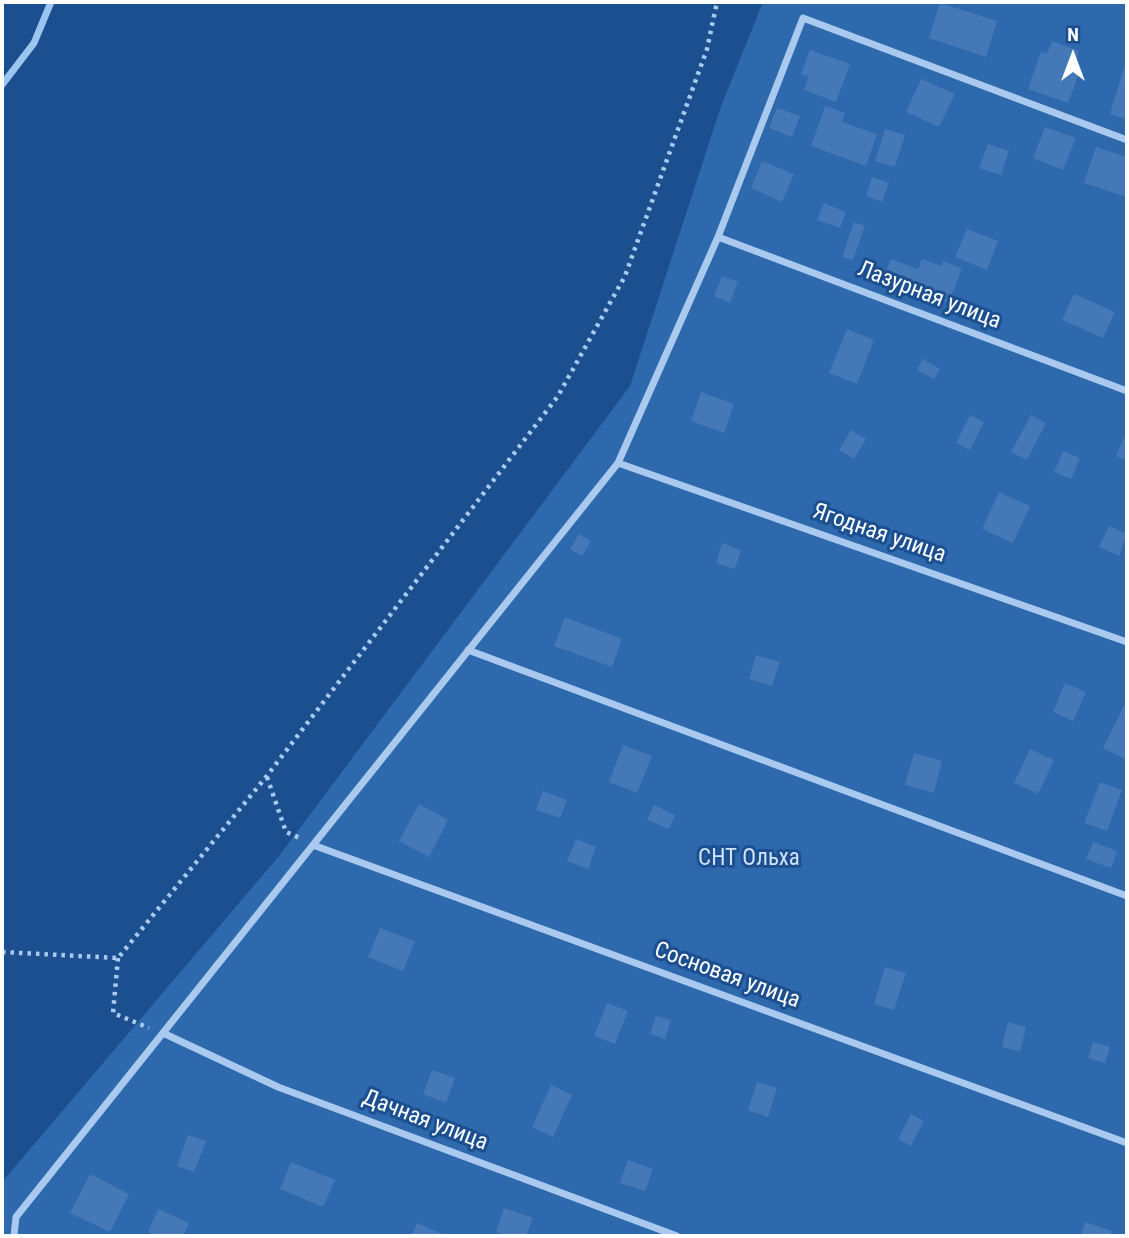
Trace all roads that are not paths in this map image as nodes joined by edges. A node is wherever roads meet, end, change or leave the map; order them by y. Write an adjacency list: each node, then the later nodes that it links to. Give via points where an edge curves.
1 (1127, 140): 2 (street, via 803,18)
2 (718, 237): 3 (street, Лазурная улица); 4 (street)
3 (1127, 391)
4 (618, 463): 5 (street, Ягодная улица); 6 (street)
5 (1127, 642)
6 (468, 650): 7 (street); 8 (street)
7 (313, 845): 9 (street); 10 (street, Сосновая улица)
8 (1127, 896)
9 (163, 1033): 11 (street, via 16,1217); 12 (street, Дачная улица, via 278,1087)
10 (1127, 1143)
11 (14, 1236)
12 (677, 1236)

